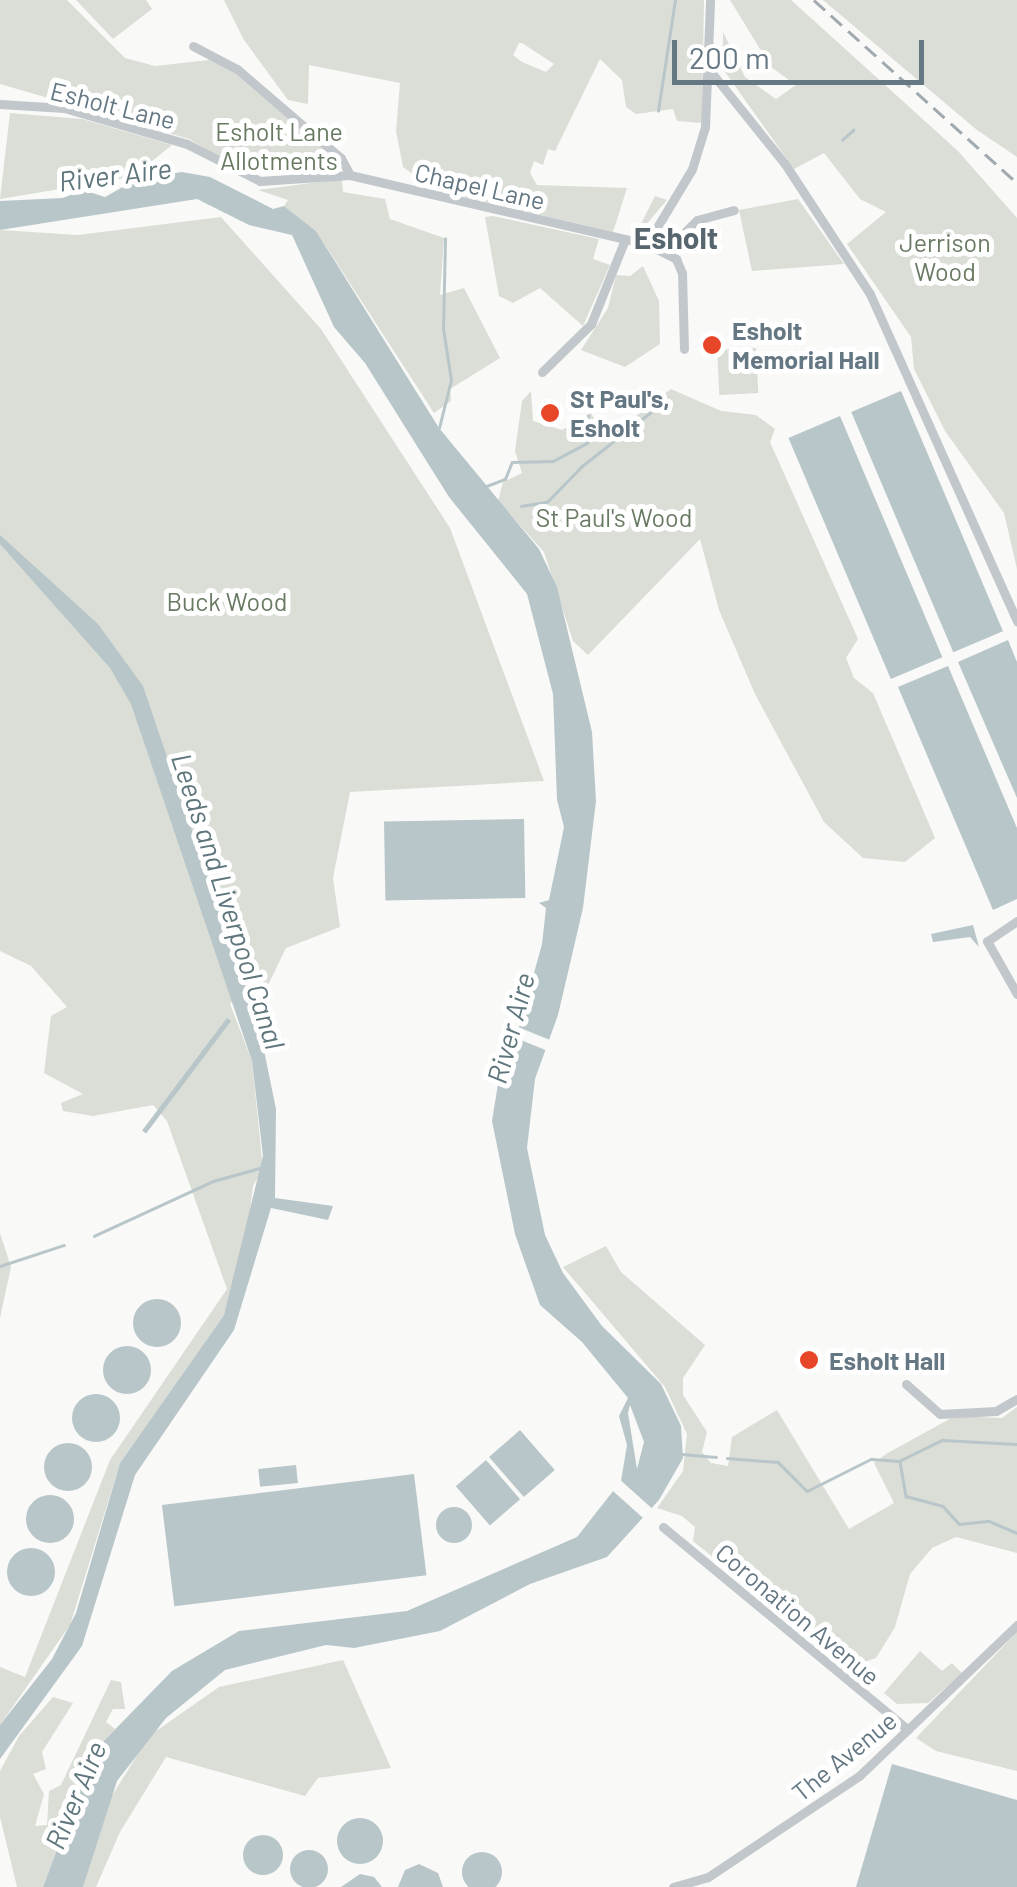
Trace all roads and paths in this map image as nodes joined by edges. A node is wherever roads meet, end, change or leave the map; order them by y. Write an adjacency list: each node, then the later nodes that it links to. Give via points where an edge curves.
1 (710, 0): 3 (street)
2 (193, 46): 5 (street, via 236,68 340,158)
3 (711, 72): 9 (street, via 699,152); 13 (street, via 784,164 870,294)
4 (0, 104): 6 (street, Esholt Lane, via 64,108 169,139 260,181)
5 (350, 175): 6 (street, Chapel Lane); 8 (street, Chapel Lane)
6 (326, 177)
7 (734, 210): 10 (street, via 697,220)
8 (624, 242): 9 (street, Chapel Lane); 12 (street, via 591,324)
9 (647, 244): 10 (street, Chapel Lane)
10 (665, 252): 11 (street, via 682,273)
11 (684, 349)
12 (542, 372)
13 (1017, 620)
14 (1017, 921): 15 (street, via 987,941)
15 (1017, 994)
16 (906, 1384): 17 (street, via 940,1414 996,1411)
17 (1017, 1399)
18 (663, 1527): 20 (street, Coronation Avenue)
19 (1017, 1624): 20 (street, The Avenue)
20 (908, 1730): 21 (street, The Avenue, via 858,1776 780,1830 708,1877)
21 (673, 1887)

